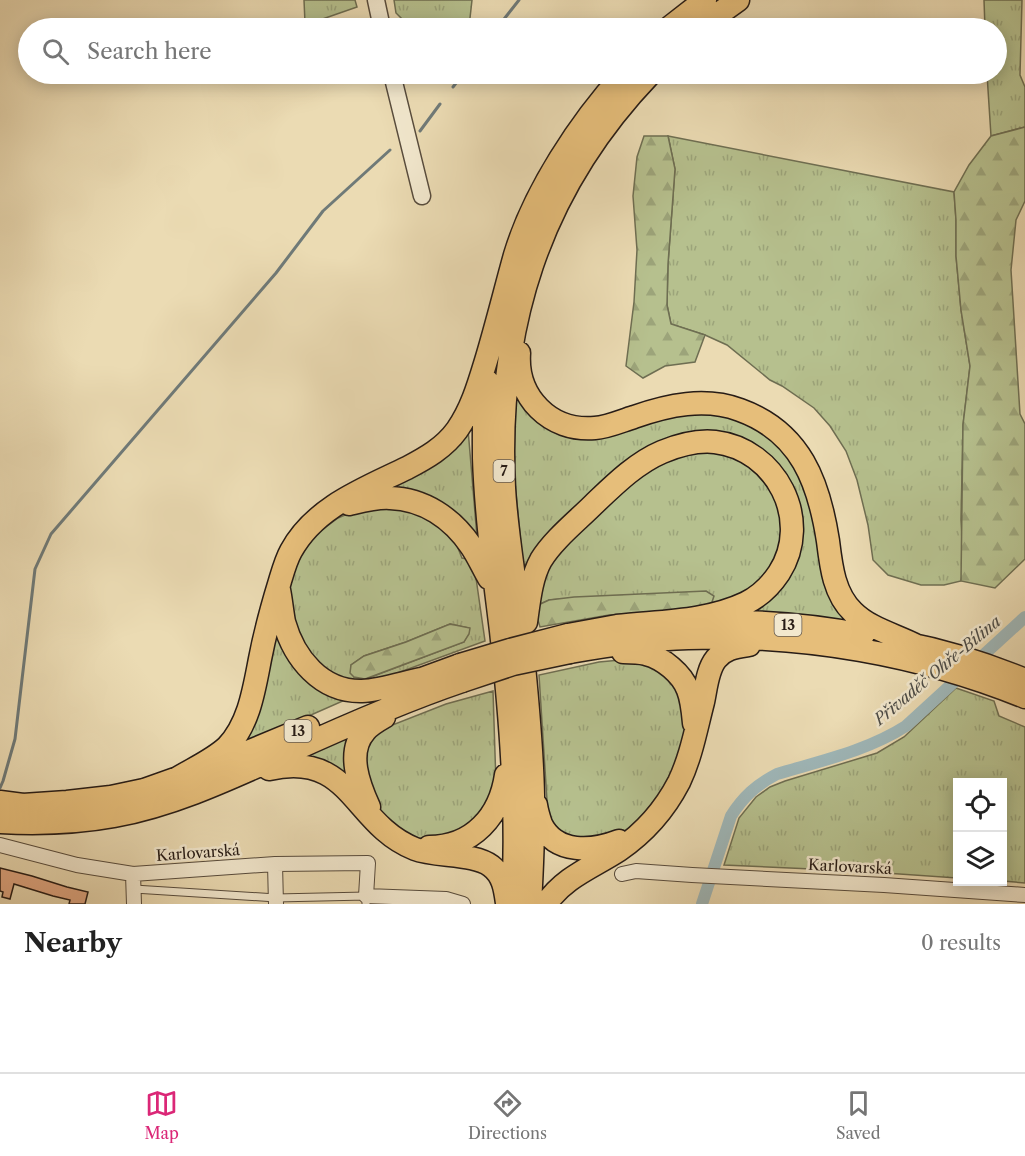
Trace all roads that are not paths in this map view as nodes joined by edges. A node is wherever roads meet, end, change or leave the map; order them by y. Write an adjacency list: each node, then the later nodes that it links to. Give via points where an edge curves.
1 (376, 0): 4 (street)
2 (705, 0): 5 (highway)
3 (738, 0): 6 (highway)
4 (380, 18)
5 (682, 18)
6 (713, 18)
7 (394, 84): 10 (street)
8 (616, 84): 12 (highway, 7, via 548,179 517,251)
9 (640, 84): 11 (highway, 7, via 604,128 567,186 538,246)
10 (422, 196)
11 (522, 298): 19 (highway, 7, via 505,386 502,437 510,553); 20 (highway, via 520,376 529,396 555,421 595,428 678,404 718,404 762,420 781,434 808,467 816,487 832,567 844,601 866,623)
12 (494, 335): 13 (highway, via 476,394 447,443); 15 (highway, 7, via 484,440)
13 (330, 508): 14 (highway, via 291,550); 15 (highway, via 389,497 411,500 435,510 468,541)
14 (279, 585): 22 (highway, via 284,622 294,648 324,681 361,691); 26 (highway, via 244,721 226,748)
15 (496, 593): 24 (highway, 7)
16 (667, 622): 18 (highway, 13, via 617,626); 19 (highway, via 711,615 748,602 775,579 786,558 792,523 785,494 769,469 739,448 703,442 679,446 636,467 610,489 541,561 534,578); 20 (highway, 13, via 748,622 831,629)
17 (786, 640): 18 (highway, 13, via 688,638); 20 (highway, 13); 23 (highway, via 735,647 717,657)
18 (569, 643): 22 (highway, 13, bridge, via 513,664 461,673); 23 (highway, via 647,654 669,666 688,690)
19 (522, 644): 27 (highway, 7)
20 (908, 647): 21 (highway, 13, via 949,670)
21 (1019, 686)
22 (418, 688): 25 (highway, 13, via 357,721); 26 (highway, 13); 31 (highway, via 367,728 356,747 363,792 374,815)
23 (695, 729): 30 (highway, via 681,778)
24 (511, 738): 31 (highway, via 501,797 483,825 466,838 445,846 423,847); 43 (highway, 7)
25 (229, 779): 29 (highway, 13, via 115,816 71,823); 31 (highway, via 286,766 313,768 338,781)
26 (173, 780): 28 (highway, 13, via 111,797 23,805)
27 (533, 796): 30 (highway, via 544,829 570,848 608,845 628,838); 44 (highway, 7)
28 (0, 802)
29 (0, 822)
30 (651, 822): 45 (highway, via 620,849 571,878)
31 (395, 838): 42 (highway, via 431,854 486,862 502,880)
32 (0, 845): 34 (street, Karlovarská, via 77,865)
33 (275, 864): 34 (street, Karlovarská); 38 (street, Karlovarská, via 368,863); 39 (street)
34 (133, 873): 36 (street)
35 (622, 874): 37 (street, Karlovarská, via 636,871)
36 (134, 889): 39 (lane); 40 (street)
37 (1025, 895)
38 (366, 900): 39 (lane); 41 (street, via 446,899)
39 (276, 901)
40 (134, 904)
41 (463, 904)
42 (507, 904)
43 (513, 904)
44 (530, 904)
45 (546, 904)

